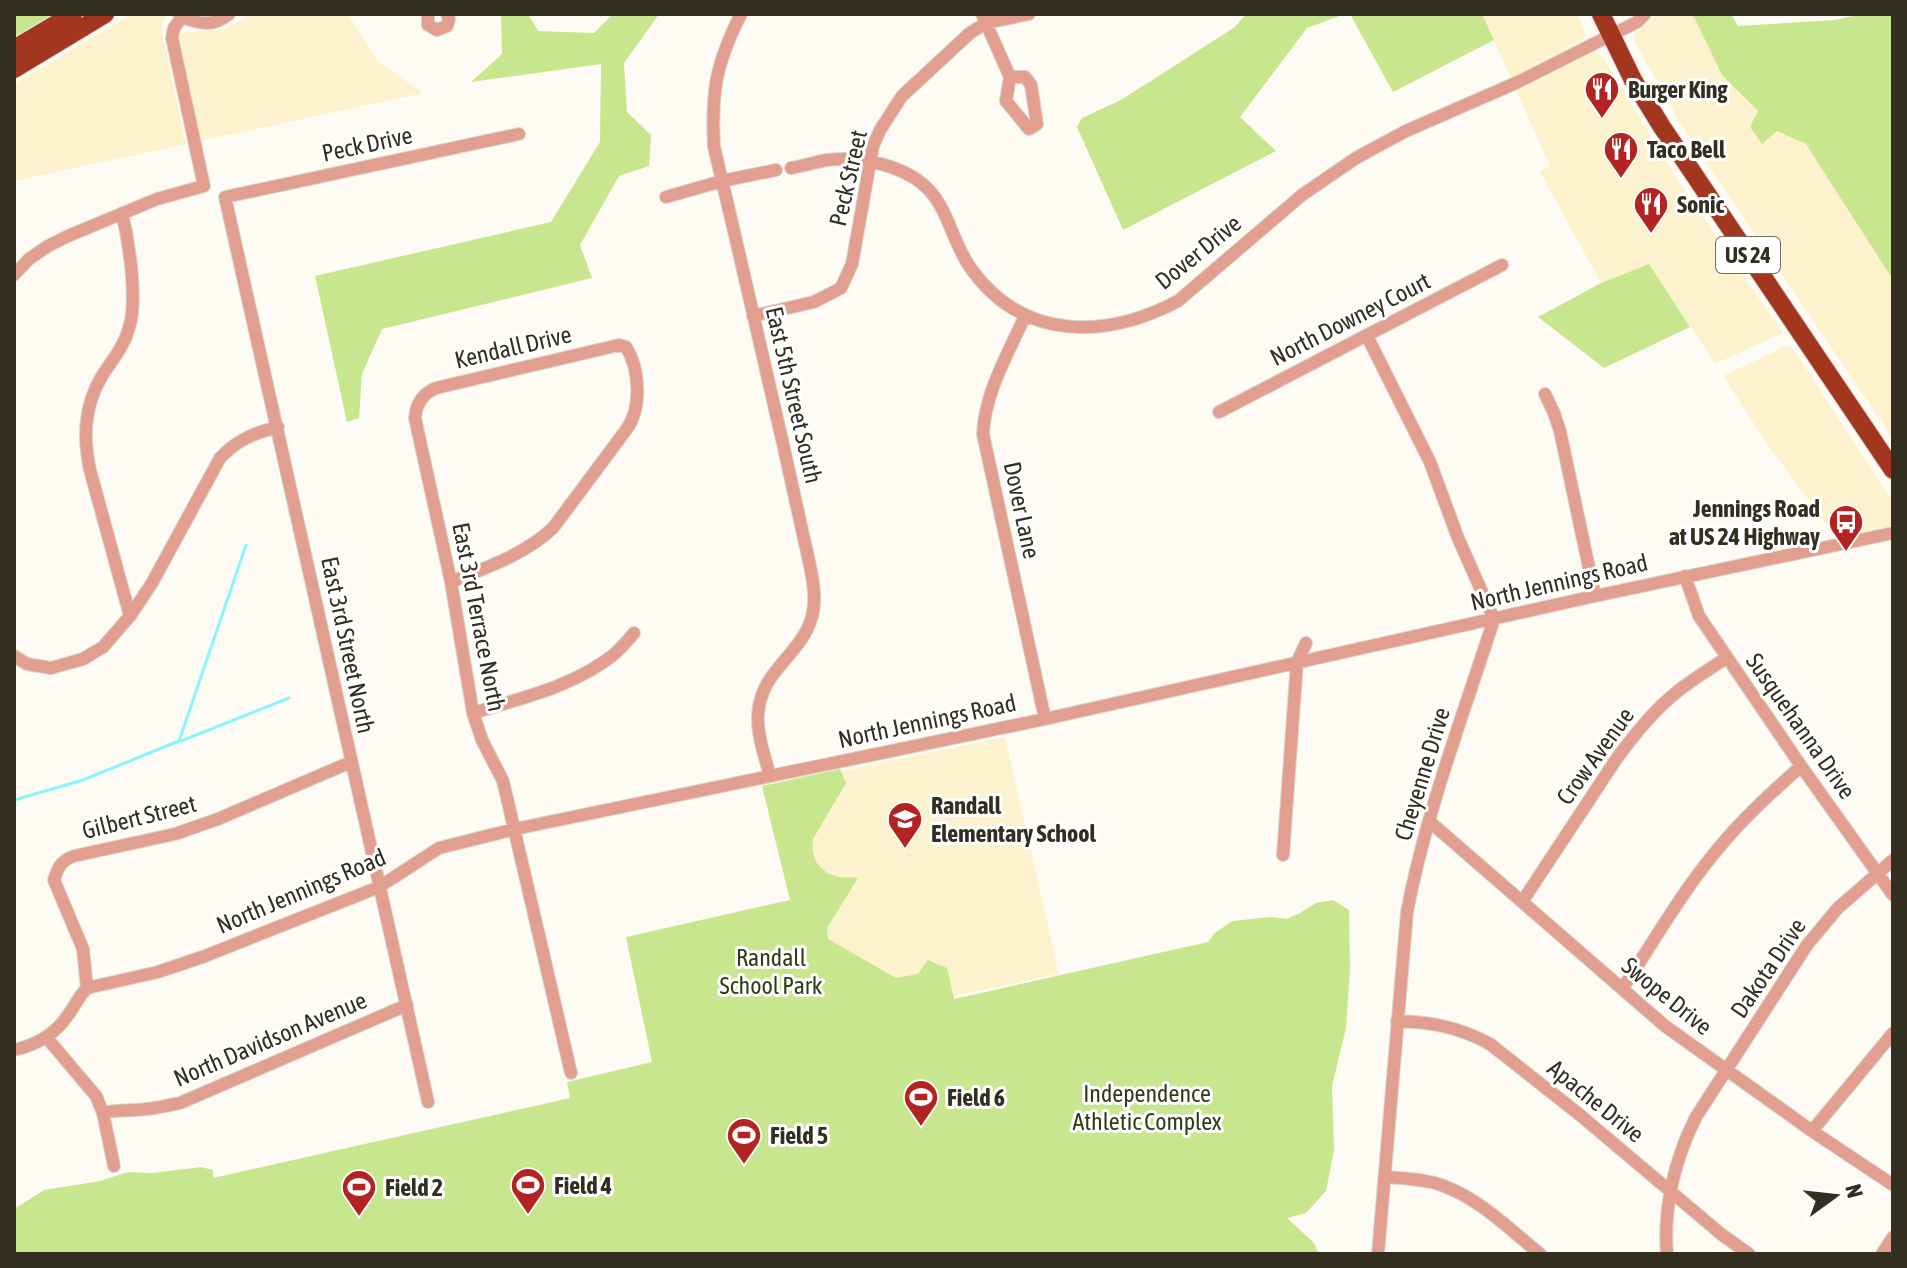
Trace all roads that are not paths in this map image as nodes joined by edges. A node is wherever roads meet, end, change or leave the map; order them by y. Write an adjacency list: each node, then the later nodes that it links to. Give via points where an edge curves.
1 (73, 14): 13 (highway)
2 (105, 14): 14 (highway)
3 (229, 14): 10 (street, via 200,24)
4 (428, 14): 5 (street, via 428,25 437,30 447,26)
5 (447, 14)
6 (741, 14): 20 (street, East 5th Street South, via 716,75 712,112)
7 (1029, 14): 11 (street, Peck Street)
8 (1601, 14): 12 (highway, US 24)
9 (1645, 14): 12 (street, Dover Drive)
10 (180, 16): 21 (street, via 172,38)
11 (984, 19): 15 (street); 17 (street, Peck Street, via 902,96 880,130)
12 (1611, 35): 28 (street, Dover Drive, via 1356,158 1302,195 1161,310 1088,328); 34 (highway, US 24, via 1662,127)
13 (14, 49)
14 (14, 69)
15 (1010, 77)
16 (519, 134): 22 (street, Peck Drive)
17 (870, 162): 18 (street, Dover Drive, via 826,160); 27 (street, Peck Street, via 852,264 841,288 814,302); 28 (street, Dover Drive, via 906,173 928,188 972,270 996,297)
18 (791, 168)
19 (776, 170): 20 (street)
20 (722, 181): 23 (street); 27 (street, East 5th Street South)
21 (204, 186): 22 (street); 24 (street)
22 (225, 197): 33 (street, East 3rd Street North)
23 (666, 197)
24 (122, 213): 26 (street, via 48,246); 39 (street, via 133,312 122,346 91,400 85,438)
25 (1502, 265): 29 (street, North Downey Court)
26 (14, 275)
27 (753, 316): 50 (street, East 5th Street South, via 814,594 806,635 771,675 760,701 758,729)
28 (1025, 316): 47 (street, Dover Lane, via 989,398 983,434)
29 (1367, 336): 32 (street, North Downey Court); 40 (street, via 1430,462)
30 (1545, 394): 38 (street, via 1560,431)
31 (420, 399): 37 (street, East 3rd Terrace North, via 415,418); 37 (street, Kendall Drive, via 436,388 619,345 630,354 638,386 632,422 553,528 513,557)
32 (1219, 412)
33 (278, 427): 39 (street, via 245,437 220,458); 48 (street, East 3rd Street North)
34 (1893, 470)
35 (1893, 533): 36 (street, North Jennings Road)
36 (1685, 576): 38 (street, North Jennings Road); 44 (street, Susquehanna Drive, via 1699,616)
37 (451, 582): 46 (street, East 3rd Terrace North)
38 (1595, 596): 40 (street, North Jennings Road)
39 (130, 616): 43 (street, via 103,647 83,659 51,668)
40 (1494, 619): 45 (street, North Jennings Road); 51 (street, Cheyenne Drive)
41 (634, 633): 46 (street, via 584,675)
42 (1306, 643): 45 (street)
43 (14, 656)
44 (1726, 658): 49 (street, Susquehanna Drive); 58 (street, Crow Avenue, via 1678,691 1632,737)
45 (1297, 662): 47 (street, North Jennings Road); 53 (street)
46 (473, 713): 52 (street, East 3rd Terrace North, via 503,781)
47 (1045, 719): 50 (street, North Jennings Road)
48 (351, 762): 56 (street, East 3rd Street North); 59 (street, Gilbert Street, via 175,834 63,861 54,880 83,949)
49 (1801, 766): 55 (street, Susquehanna Drive); 60 (street, via 1718,848)
50 (770, 776): 52 (street, North Jennings Road)
51 (1429, 821): 58 (street, Swope Drive); 62 (street, Cheyenne Drive, via 1407,912)
52 (515, 829): 56 (street, North Jennings Road, via 439,848); 67 (street, East 3rd Terrace North)
53 (1283, 855)
54 (1893, 860): 55 (street, Dakota Drive)
55 (1877, 873): 57 (street, Susquehanna Drive); 66 (street, Dakota Drive, via 1807,945)
56 (379, 887): 59 (street, North Jennings Road, via 205,956); 61 (street, East 3rd Street North)
57 (1893, 895)
58 (1522, 902): 60 (street, Swope Drive)
59 (87, 988): 64 (street)
60 (1622, 989): 66 (street, Swope Drive)
61 (407, 1005): 68 (street, East 3rd Street North); 69 (street, North Davidson Avenue, via 180,1103)
62 (1397, 1021): 72 (street, Cheyenne Drive); 74 (street, Apache Drive, via 1446,1025 1490,1044)
63 (1893, 1033): 70 (street)
64 (47, 1038): 65 (street); 69 (street, via 96,1096)
65 (14, 1050)
66 (1726, 1071): 70 (street, Swope Drive); 74 (street, Dakota Drive, via 1684,1140)
67 (571, 1073)
68 (428, 1102)
69 (103, 1113): 71 (street)
70 (1812, 1131): 73 (street, Swope Drive)
71 (114, 1166)
72 (1385, 1177): 76 (street, Cheyenne Drive); 77 (street, via 1434,1183 1465,1195)
73 (1893, 1185)
74 (1672, 1192): 78 (street, Dakota Drive); 79 (street, Apache Drive)
75 (1893, 1237): 80 (street)
76 (1378, 1254)
77 (1540, 1254)
78 (1667, 1254)
79 (1749, 1254)
80 (1882, 1254)

